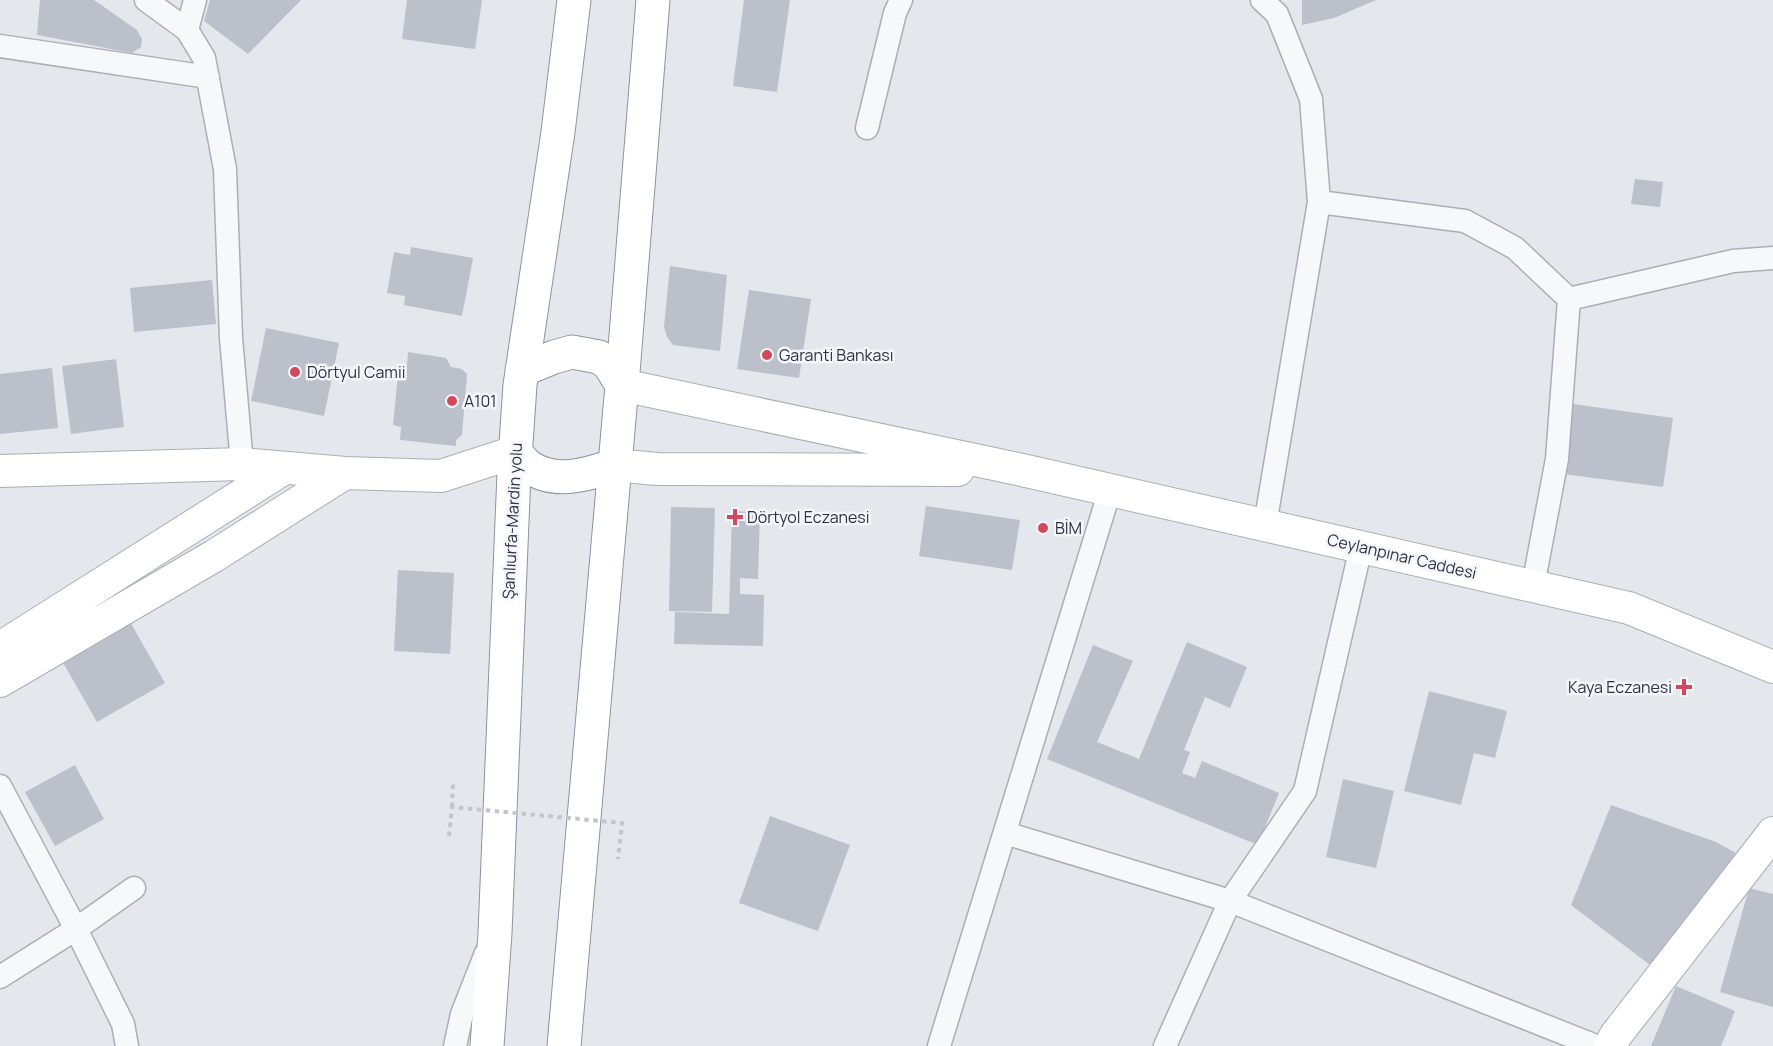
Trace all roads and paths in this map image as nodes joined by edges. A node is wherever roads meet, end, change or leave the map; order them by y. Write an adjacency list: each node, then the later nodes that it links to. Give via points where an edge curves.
1 (146, 0): 7 (street)
2 (195, 0): 7 (street)
3 (574, 0): 14 (highway, Şanlıurfa-Mardin yolu)
4 (653, 0): 15 (highway)
5 (901, 0): 10 (street)
6 (1273, 5): 11 (street, via 1311,99)
7 (187, 30): 9 (street, via 204,58)
8 (0, 46): 9 (street)
9 (208, 77): 17 (street, via 225,169 231,338)
10 (867, 128)
11 (1319, 202): 13 (street, via 1465,221 1515,248); 24 (street)
12 (1773, 258): 13 (street, via 1733,261)
13 (1569, 299): 26 (street, via 1557,459)
14 (522, 370): 15 (highway, via 572,352 599,357 609,364); 16 (highway, Şanlıurfa-Mardin yolu)
15 (622, 385): 18 (highway); 20 (street)
16 (515, 452): 18 (highway, via 529,466 553,477 588,475); 22 (street, via 441,476); 40 (highway, Şanlıurfa-Mardin yolu)
17 (242, 464): 19 (street); 21 (street)
18 (615, 465): 20 (street, via 657,470); 45 (highway)
19 (283, 469): 22 (street); 27 (street)
20 (1022, 470): 23 (street, Ceylanpınar Caddesi)
21 (0, 471)
22 (345, 473): 29 (street, via 214,556)
23 (1110, 490): 24 (street, Ceylanpınar Caddesi); 33 (street)
24 (1264, 525): 25 (street, Ceylanpınar Caddesi)
25 (1360, 547): 26 (street, Ceylanpınar Caddesi); 38 (street, via 1305,792)
26 (1533, 586): 28 (street, Ceylanpınar Caddesi, via 1629,608)
27 (0, 648)
28 (1773, 667)
29 (0, 681)
30 (453, 783): 32 (path)
31 (1, 791): 39 (street)
32 (452, 807): 35 (path, bridge); 36 (path, bridge, via 622,823)
33 (1005, 833): 38 (street); 46 (street)
34 (1773, 833): 49 (street)
35 (449, 836)
36 (618, 859)
37 (134, 888): 39 (street)
38 (1230, 901): 47 (street); 48 (street)
39 (76, 929): 41 (street); 42 (street, via 123,1024)
40 (495, 933): 43 (street, via 462,1014); 44 (highway, Şanlıurfa-Mardin yolu)
41 (0, 977)
42 (127, 1046)
43 (455, 1046)
44 (487, 1046)
45 (564, 1046)
46 (939, 1046)
47 (1165, 1046)
48 (1596, 1046)
49 (1610, 1046)

